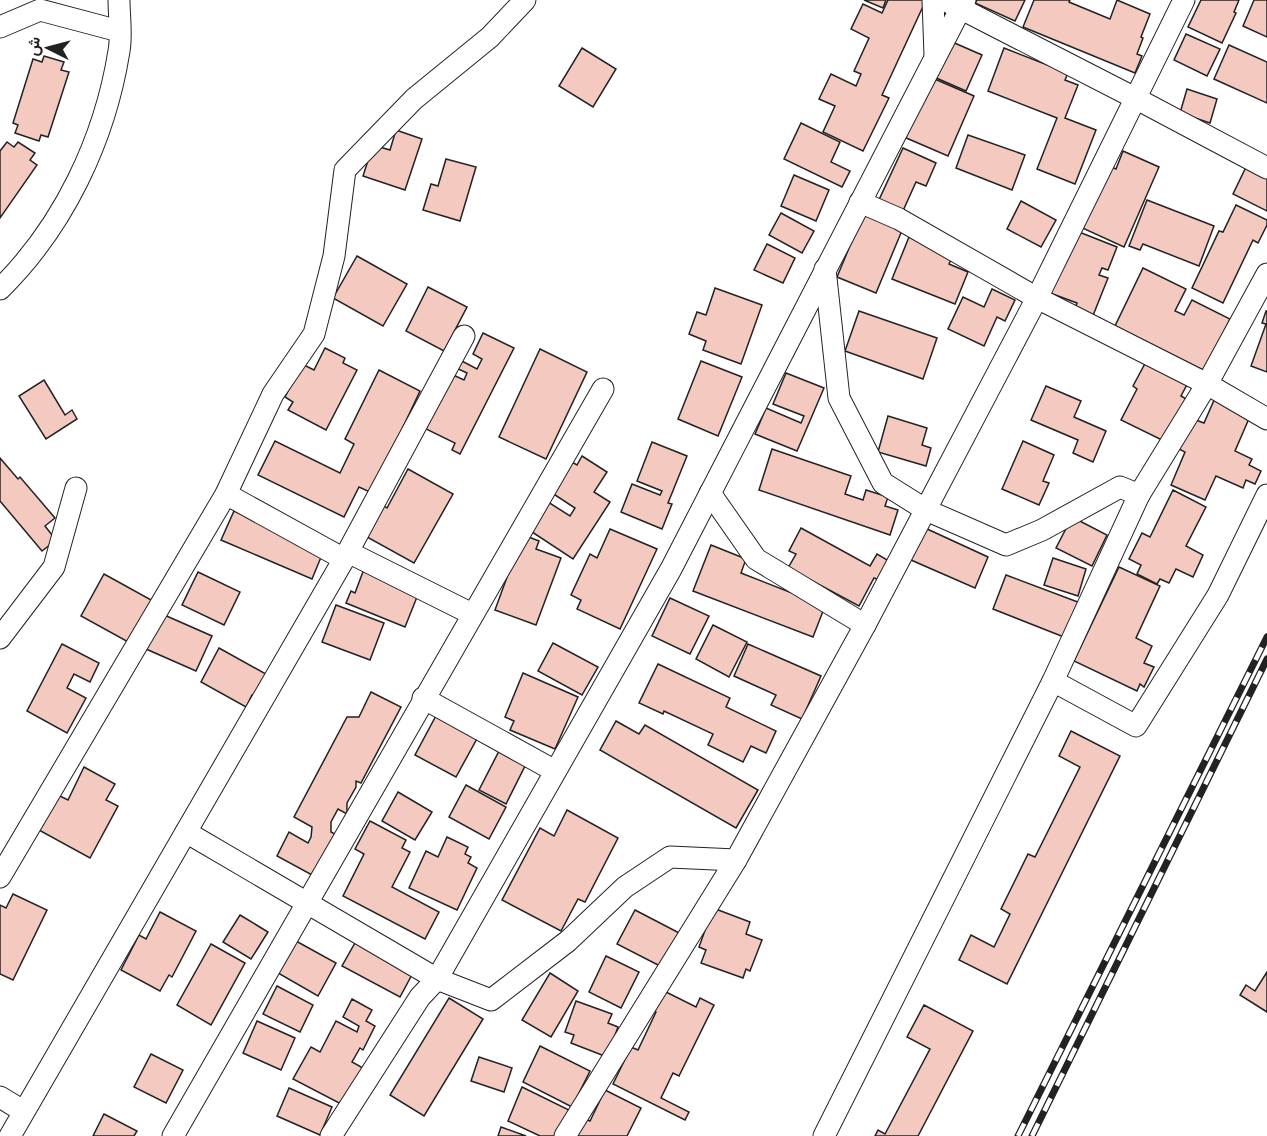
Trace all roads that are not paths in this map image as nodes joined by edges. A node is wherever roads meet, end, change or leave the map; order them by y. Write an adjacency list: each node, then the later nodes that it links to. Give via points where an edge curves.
1 (119, 0): 7 (street)
2 (525, 0): 22 (street, via 490,37 414,99 345,170 334,256 314,334 273,394)
3 (933, 0): 8 (street)
4 (1184, 0): 9 (street)
5 (956, 3): 8 (street); 9 (street)
6 (0, 27): 7 (street, via 40,10)
7 (119, 31): 14 (street, via 120,49 105,109 82,176 48,232)
8 (935, 56): 11 (street)
9 (1135, 98): 10 (street); 15 (street)
10 (1267, 168)
11 (860, 202): 12 (street); 15 (street, via 899,219)
12 (825, 268): 21 (street); 25 (street, via 839,398 883,483)
13 (1267, 274): 17 (street)
14 (0, 289)
15 (1037, 298): 17 (street); 25 (street)
16 (464, 336): 26 (street)
17 (1207, 384): 19 (street); 23 (street)
18 (603, 389): 27 (street)
19 (1267, 420)
20 (75, 488): 29 (street, via 54,567)
21 (710, 493): 28 (street, via 756,559); 32 (street)
22 (226, 494): 26 (street); 35 (street)
23 (1139, 495): 25 (street, via 1120,487 1006,545); 30 (street)
24 (1267, 495): 30 (street, via 1218,595 1136,726)
25 (926, 510): 28 (street)
26 (346, 555): 27 (street); 33 (street)
27 (472, 614): 31 (street)
28 (865, 625): 34 (street)
29 (0, 638)
30 (1053, 681): 44 (street)
31 (423, 698): 32 (street); 36 (street)
32 (555, 771): 37 (street)
33 (186, 832): 36 (street); 39 (street)
34 (736, 860): 37 (street, via 670,857 625,887 568,941 491,1000); 43 (street)
35 (0, 877)
36 (308, 903): 37 (street); 41 (street)
37 (437, 979): 42 (street, via 420,997)
38 (0, 1097): 39 (street)
39 (23, 1111): 40 (street)
40 (10, 1136)
41 (173, 1136)
42 (331, 1136)
43 (566, 1136)
44 (824, 1136)

